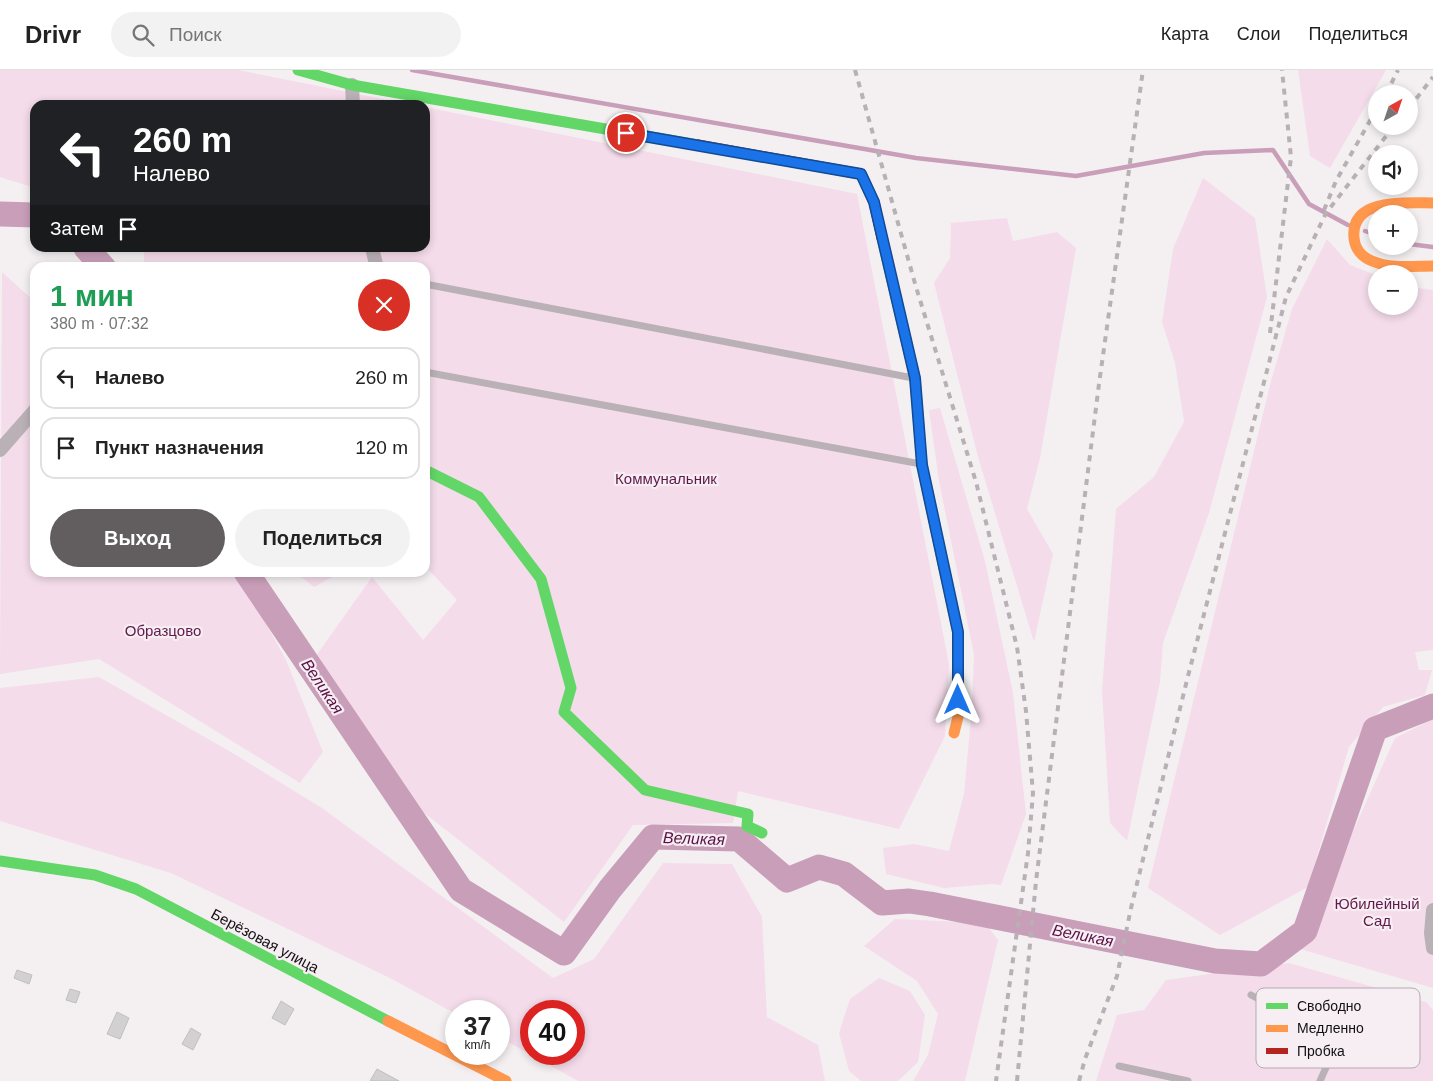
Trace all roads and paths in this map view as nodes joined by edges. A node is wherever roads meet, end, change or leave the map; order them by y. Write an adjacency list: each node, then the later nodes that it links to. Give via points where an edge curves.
1 (298, 70): 2 (street)
2 (352, 85): 3 (street); 8 (street, via 861,174 874,202)
3 (353, 100)
4 (1433, 203): 5 (street, via 1393,202 1366,210 1358,217 1354,235 1355,247 1365,258 1384,264)
5 (1433, 266)
6 (430, 285): 8 (lane)
7 (430, 373): 11 (lane)
8 (915, 378): 11 (street)
9 (30, 416): 10 (street)
10 (0, 450)
11 (922, 465): 13 (street, via 958,632 958,716)
12 (430, 472): 14 (street, via 479,497 541,579 571,688 564,712 645,790 748,814 747,826)
13 (954, 733)
14 (762, 833)
15 (0, 861): 22 (street, Берёзовая улица, via 95,875 136,889 298,976)
16 (1433, 910): 17 (street, via 1430,933)
17 (1433, 948)
18 (1251, 995): 19 (lane)
19 (1256, 998)
20 (1119, 1066): 23 (lane)
21 (1326, 1068): 24 (lane)
22 (506, 1081)
23 (1188, 1081)
24 (1320, 1081)

